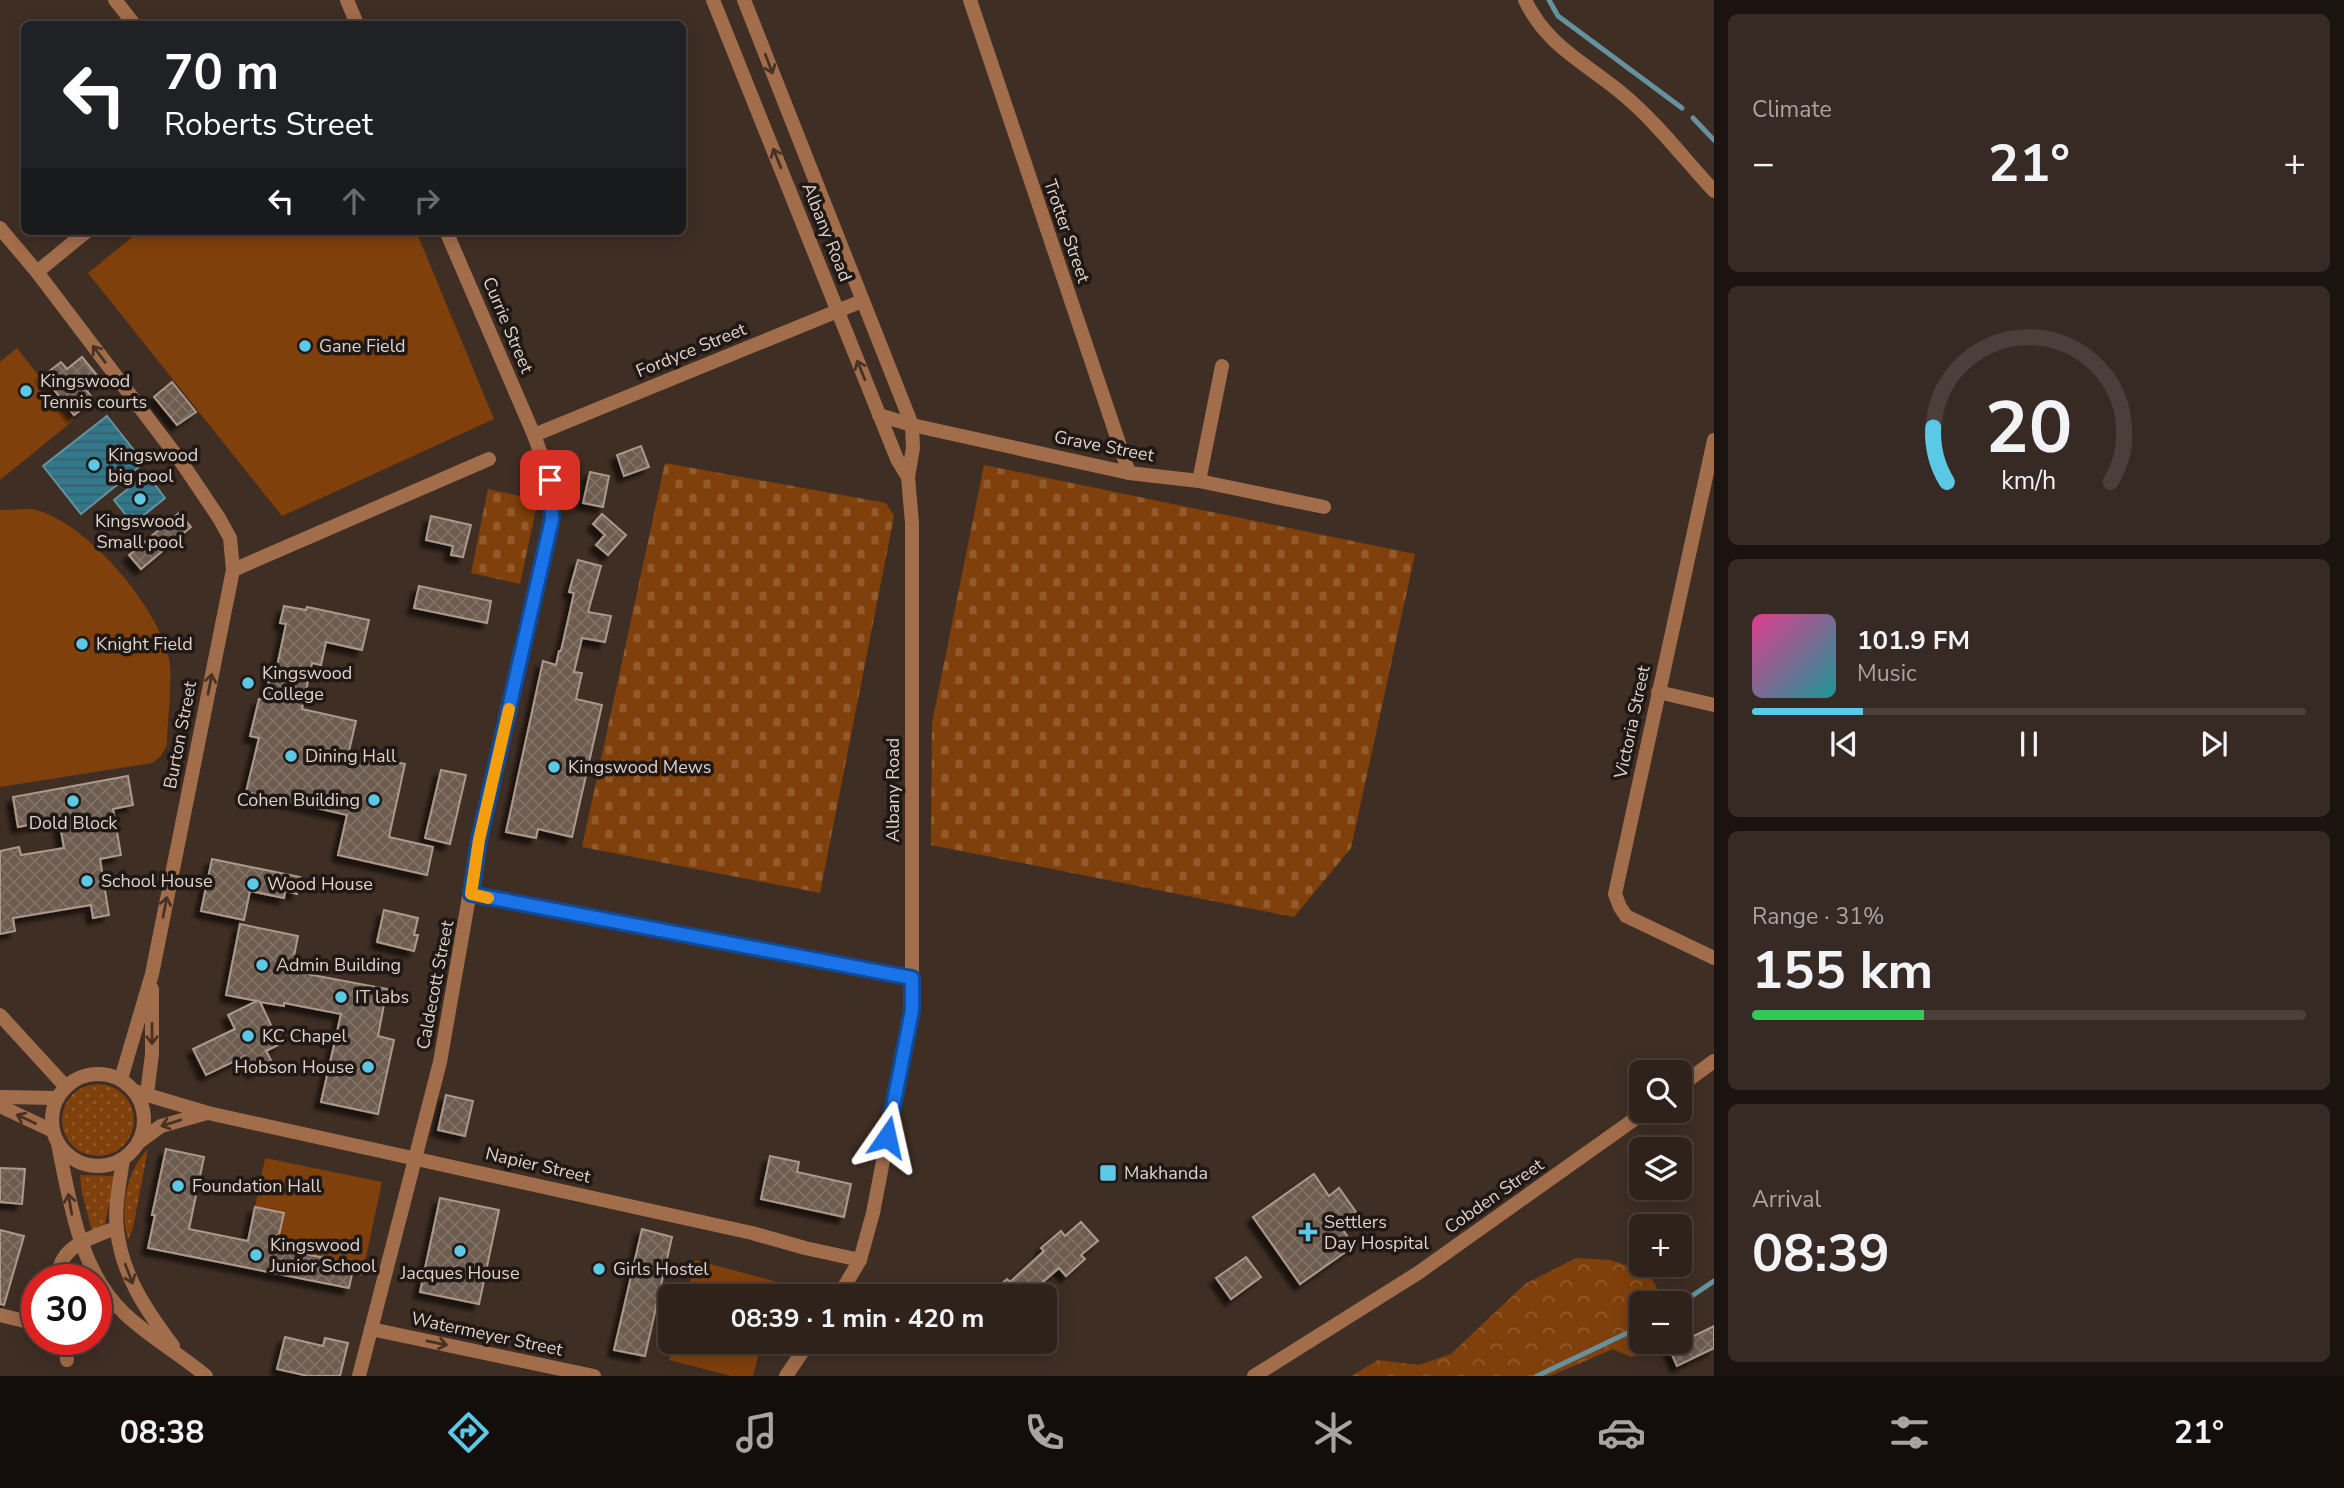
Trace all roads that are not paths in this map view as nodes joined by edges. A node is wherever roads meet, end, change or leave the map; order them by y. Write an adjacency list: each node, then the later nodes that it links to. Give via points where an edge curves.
1 (115, 0): 7 (street)
2 (347, 0): 8 (street)
3 (713, 0): 15 (street, Albany Road, one-way to 3)
4 (744, 0): 14 (street, Albany Road, one-way to 14)
5 (970, 0): 22 (street, Trotter Street)
6 (1525, 0): 9 (street, via 1557,45 1626,97)
7 (132, 21)
8 (356, 21)
9 (1714, 191)
10 (0, 228): 13 (street, Burton Street)
11 (82, 235): 13 (street)
12 (448, 235): 19 (street, Currie Street)
13 (37, 272): 26 (street, Burton Street, one-way to 13, via 230,538 219,517)
14 (862, 301): 15 (street, Fordyce Street); 18 (street, Albany Road)
15 (838, 311): 17 (street, Albany Road, one-way to 15); 19 (street, Fordyce Street)
16 (1222, 366): 24 (street)
17 (879, 415): 18 (street, Grave Street); 23 (street, Albany Road)
18 (912, 425): 22 (street, Grave Street); 23 (street, Albany Road)
19 (534, 435): 29 (street, Caldecott Street, via 550,480 552,519 479,840)
20 (1714, 440): 27 (street, Victoria Street)
21 (489, 459): 26 (street)
22 (1129, 474): 24 (street, Grave Street)
23 (908, 477): 32 (street, Albany Road, via 912,523)
24 (1199, 481): 25 (street, Grave Street)
25 (1324, 507)
26 (233, 570): 31 (street, Burton Street, one-way to 26)
27 (1658, 692): 28 (street); 30 (street, Victoria Street, via 1615,894 1626,916)
28 (1714, 705)
29 (471, 894): 32 (street); 45 (street, Caldecott Street)
30 (1714, 958)
31 (152, 974): 36 (street, Burton Street); 38 (street, Burton Street, one-way to 38, via 152,1054)
32 (912, 978): 49 (street, Albany Road, via 912,1010)
33 (0, 1015): 37 (street)
34 (1714, 1060): 35 (street)
35 (1692, 1077)
36 (121, 1079): 37 (street, via 91,1074); 38 (street)
37 (62, 1092): 39 (street); 43 (street, via 52,1113)
38 (141, 1093): 41 (street, Napier Street); 44 (street, via 144,1124)
39 (0, 1097)
40 (0, 1107): 43 (street, one-way to 40)
41 (208, 1113): 44 (street, Napier Street, one-way to 44, via 161,1126); 45 (street, Napier Street)
42 (1629, 1123): 63 (street, Cobden Street, via 1418,1273)
43 (55, 1137): 46 (street, via 79,1163 108,1166); 48 (street, one-way to 43)
44 (139, 1142): 46 (street)
45 (417, 1158): 49 (street, Napier Street); 54 (street, Caldecott Street)
46 (123, 1159): 47 (street)
47 (116, 1228): 48 (street); 55 (street, one-way to 55, via 130,1279 145,1309)
48 (81, 1242): 50 (street); 55 (street, via 103,1286 123,1312)
49 (860, 1259): 51 (street)
50 (61, 1264)
51 (846, 1284)
52 (0, 1315): 53 (street)
53 (21, 1320)
54 (371, 1329): 60 (street, Caldecott Street); 61 (street, Watermeyer Street, one-way to 61)
55 (178, 1353): 59 (street)
56 (801, 1354): 62 (street)
57 (67, 1355): 58 (street)
58 (67, 1360)
59 (206, 1376)
60 (359, 1376)
61 (594, 1376)
62 (786, 1376)
63 (1254, 1376)

